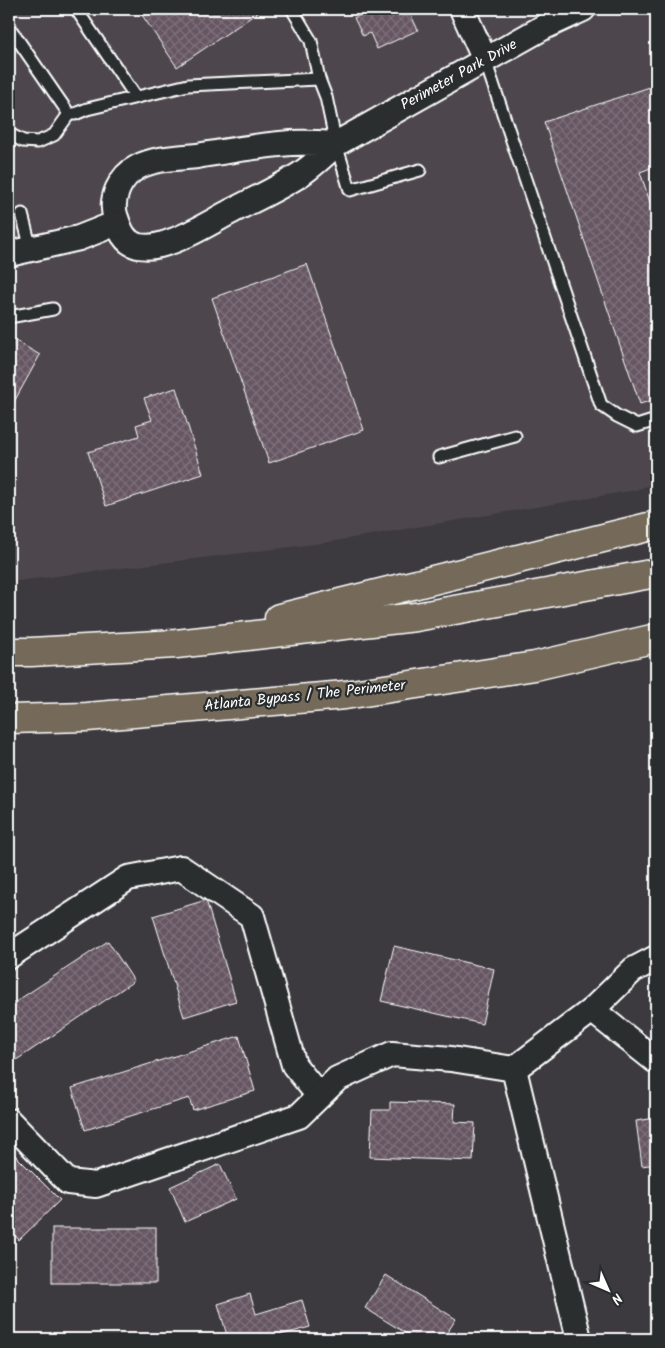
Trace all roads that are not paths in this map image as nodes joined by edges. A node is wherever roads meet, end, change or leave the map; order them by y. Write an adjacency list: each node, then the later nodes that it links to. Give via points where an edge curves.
1 (76, 9): 8 (lane)
2 (292, 9): 7 (lane, via 310,41)
3 (462, 9): 6 (street)
4 (583, 9): 6 (street, Perimeter Park Drive)
5 (9, 27): 9 (lane)
6 (485, 60): 11 (street, Perimeter Park Drive); 18 (lane, via 601,405 637,426)
7 (319, 79): 8 (lane, via 188,85); 11 (lane)
8 (136, 97): 9 (lane)
9 (69, 114): 10 (lane, via 54,135 38,142 23,141)
10 (9, 134)
11 (336, 144): 12 (lane, via 350,190); 14 (street, Perimeter Park Drive, via 296,177 159,246 136,246 121,234); 14 (street, Perimeter Park Drive, via 290,143 137,167 124,179 115,197 113,204)
12 (420, 170)
13 (22, 214): 15 (lane)
14 (118, 224): 15 (street, via 79,238)
15 (20, 251)
16 (53, 309): 17 (lane)
17 (9, 316)
18 (656, 420)
19 (515, 436): 20 (lane)
20 (439, 457)
21 (656, 525): 24 (highway)
22 (656, 573): 24 (highway, via 416,617)
23 (656, 638): 27 (highway, Atlanta Bypass / The Perimeter)
24 (176, 644): 25 (highway)
25 (9, 652)
26 (656, 652): 27 (highway)
27 (591, 654): 28 (highway, Atlanta Bypass / The Perimeter, via 535,666 345,695 88,717)
28 (9, 719)
29 (9, 956): 34 (street, via 128,878 181,868 252,916 294,1065)
30 (656, 958): 31 (street, via 633,970)
31 (592, 1010): 32 (street); 33 (street)
32 (656, 1061)
33 (514, 1069): 34 (street, via 392,1054 337,1079); 36 (street)
34 (319, 1096): 35 (street, via 299,1116 96,1185 68,1182)
35 (9, 1121)
36 (579, 1339)

